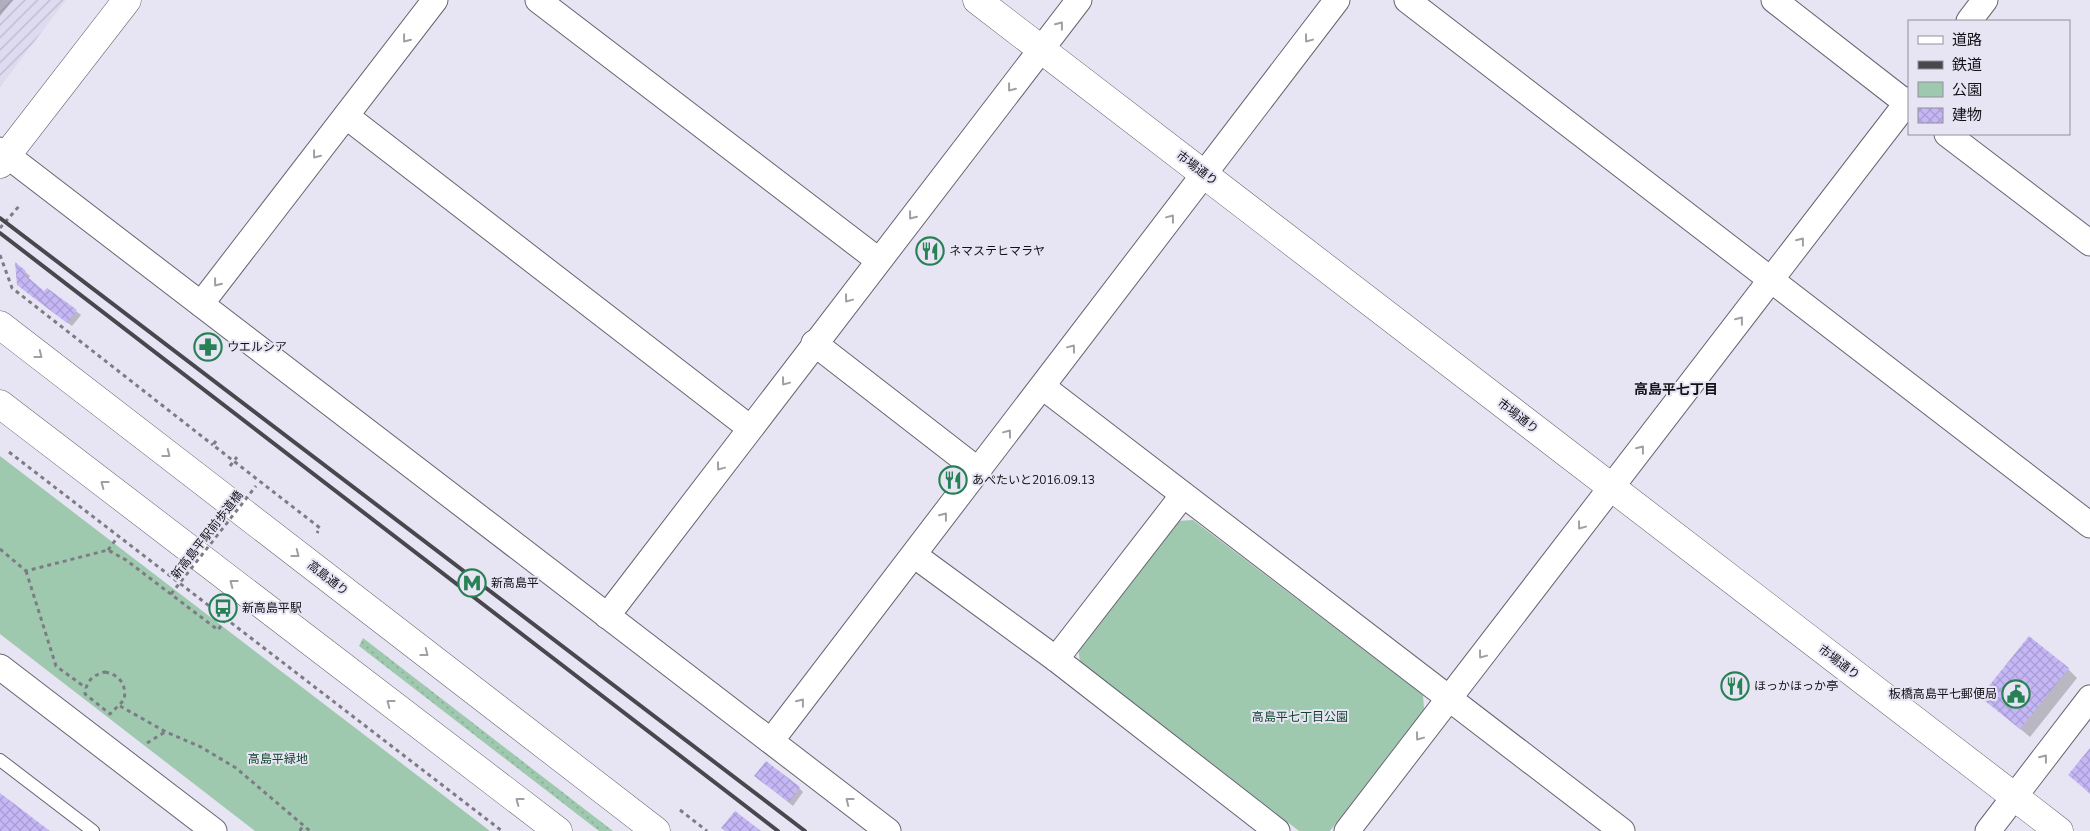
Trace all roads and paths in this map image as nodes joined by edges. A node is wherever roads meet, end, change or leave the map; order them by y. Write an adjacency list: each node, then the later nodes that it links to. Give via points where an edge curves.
1 (127, 0): 15 (street)
2 (435, 0): 13 (street, one-way to 13)
3 (538, 0): 21 (street)
4 (977, 0): 11 (street, 市場通り)
5 (1079, 0): 11 (street, one-way to 5)
6 (1337, 0): 16 (street, one-way to 16)
7 (1407, 0): 22 (street)
8 (1774, 0): 12 (street)
9 (1985, 0): 10 (street)
10 (1970, 20)
11 (1041, 49): 16 (street, 市場通り); 21 (street, one-way to 21)
12 (1908, 102): 22 (street, one-way to 12)
13 (346, 116): 23 (street, one-way to 23); 28 (street)
14 (1948, 135): 19 (street)
15 (2, 157): 23 (street)
16 (1204, 174): 26 (street, one-way to 16); 36 (street, 市場通り)
17 (20, 205): 18 (path)
18 (0, 228)
19 (2090, 243)
20 (0, 255): 30 (path, via 12,288)
21 (878, 260): 25 (street, one-way to 25)
22 (1771, 279): 36 (street, one-way to 22); 38 (street)
23 (201, 304): 46 (street)
24 (0, 325): 64 (street, 高島通り, one-way to 64)
25 (814, 343): 28 (street, one-way to 28); 34 (street)
26 (1043, 387): 34 (street, one-way to 26); 37 (street)
27 (0, 404): 63 (street, one-way to 27)
28 (750, 428): 46 (street, one-way to 46)
29 (216, 441): 30 (path)
30 (213, 445): 39 (path, via 320,528)
31 (6, 450): 40 (path)
32 (237, 457): 33 (path, bridge)
33 (230, 466)
34 (979, 472): 43 (street, one-way to 34)
35 (256, 486): 45 (path, 新高島平駅前歩道橋, bridge)
36 (1611, 487): 51 (street, one-way to 51); 56 (street, 市場通り)
37 (1183, 495): 48 (street); 51 (street)
38 (2090, 525)
39 (317, 533)
40 (117, 538): 42 (path); 47 (path)
41 (0, 549): 44 (path)
42 (108, 550): 44 (path); 45 (path)
43 (914, 554): 48 (street); 54 (street, one-way to 43)
44 (26, 571): 50 (path, via 56,666)
45 (171, 594): 47 (path, via 218,630)
46 (607, 616): 54 (street)
47 (225, 620): 62 (path)
48 (1056, 659): 66 (street)
49 (0, 667): 59 (street)
50 (86, 688): 53 (path, via 85,694 110,714); 53 (path, via 93,676 112,673 125,687)
51 (1449, 698): 67 (street, one-way to 67); 68 (street)
52 (2090, 698): 56 (street, one-way to 52)
53 (120, 706): 57 (path, via 236,768)
54 (771, 741): 65 (street, one-way to 54)
55 (0, 760): 58 (lane)
56 (2014, 797): 69 (street); 70 (street, 市場通り)
57 (303, 825): 60 (path); 61 (path)
58 (93, 831)
59 (214, 831)
60 (300, 831)
61 (310, 831)
62 (502, 831)
63 (558, 831)
64 (656, 831)
65 (888, 831)
66 (1277, 831)
67 (1347, 831)
68 (1622, 831)
69 (1988, 831)
70 (2059, 831)

